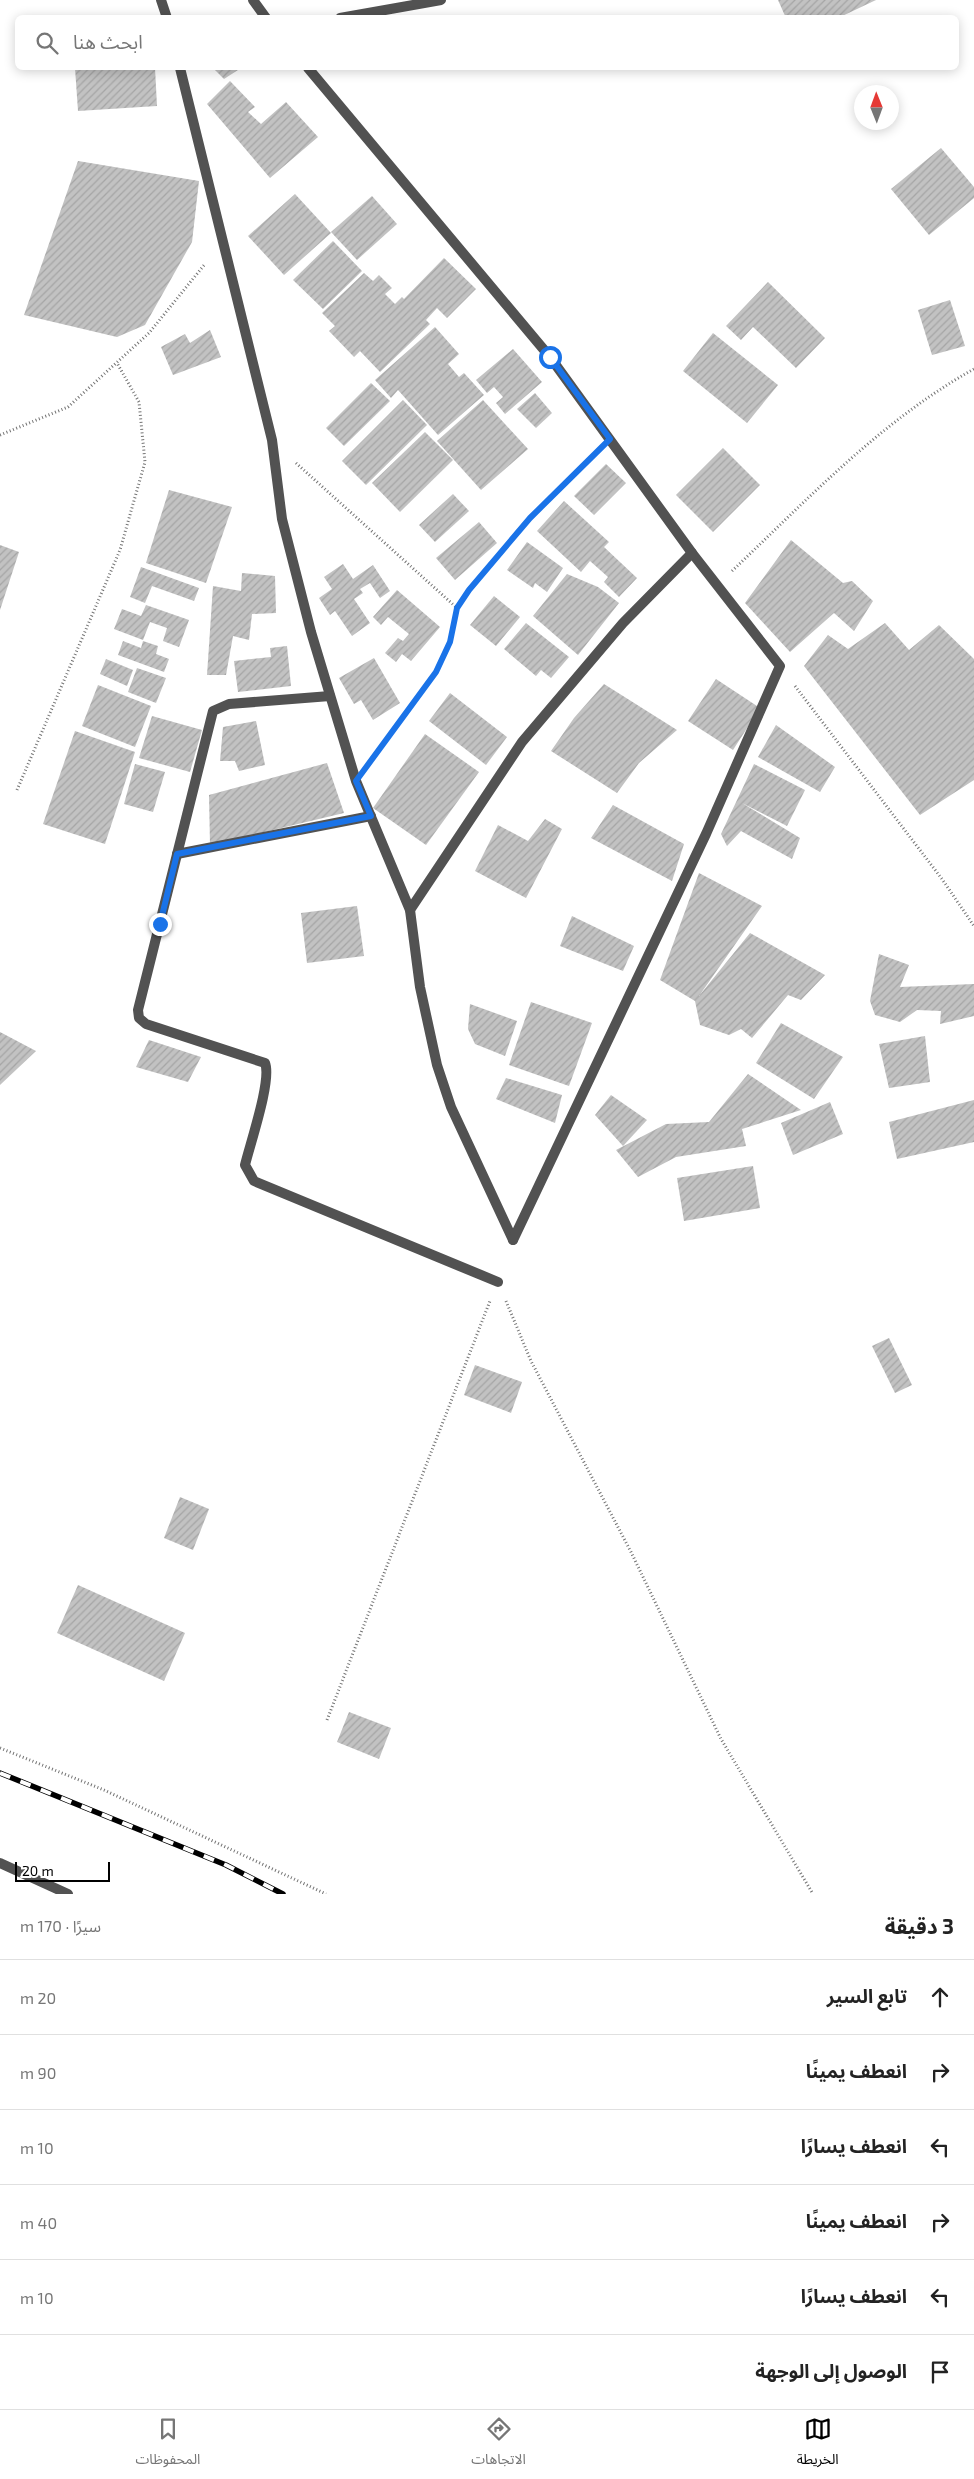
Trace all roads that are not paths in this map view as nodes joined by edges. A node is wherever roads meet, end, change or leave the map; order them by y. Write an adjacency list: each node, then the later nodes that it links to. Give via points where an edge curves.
1 (161, 0): 4 (street)
2 (253, 0): 5 (street)
3 (441, 0): 6 (street)
4 (165, 15)
5 (264, 15)
6 (357, 15)
7 (180, 70): 10 (street, via 272,440 282,518)
8 (310, 70): 9 (street, via 550,357)
9 (692, 553): 13 (street, via 623,623 522,742); 13 (street, via 780,666 706,834 513,1240 451,1107 437,1065 420,987)
10 (330, 696): 11 (street, via 356,781); 12 (street, via 229,704 214,711)
11 (371, 816): 12 (street); 13 (street)
12 (177, 854): 14 (street, via 138,1010 139,1018 146,1024 265,1064 265,1087 245,1165 254,1181)
13 (410, 910)
14 (498, 1282)
15 (0, 1863): 16 (street)
16 (68, 1894)

